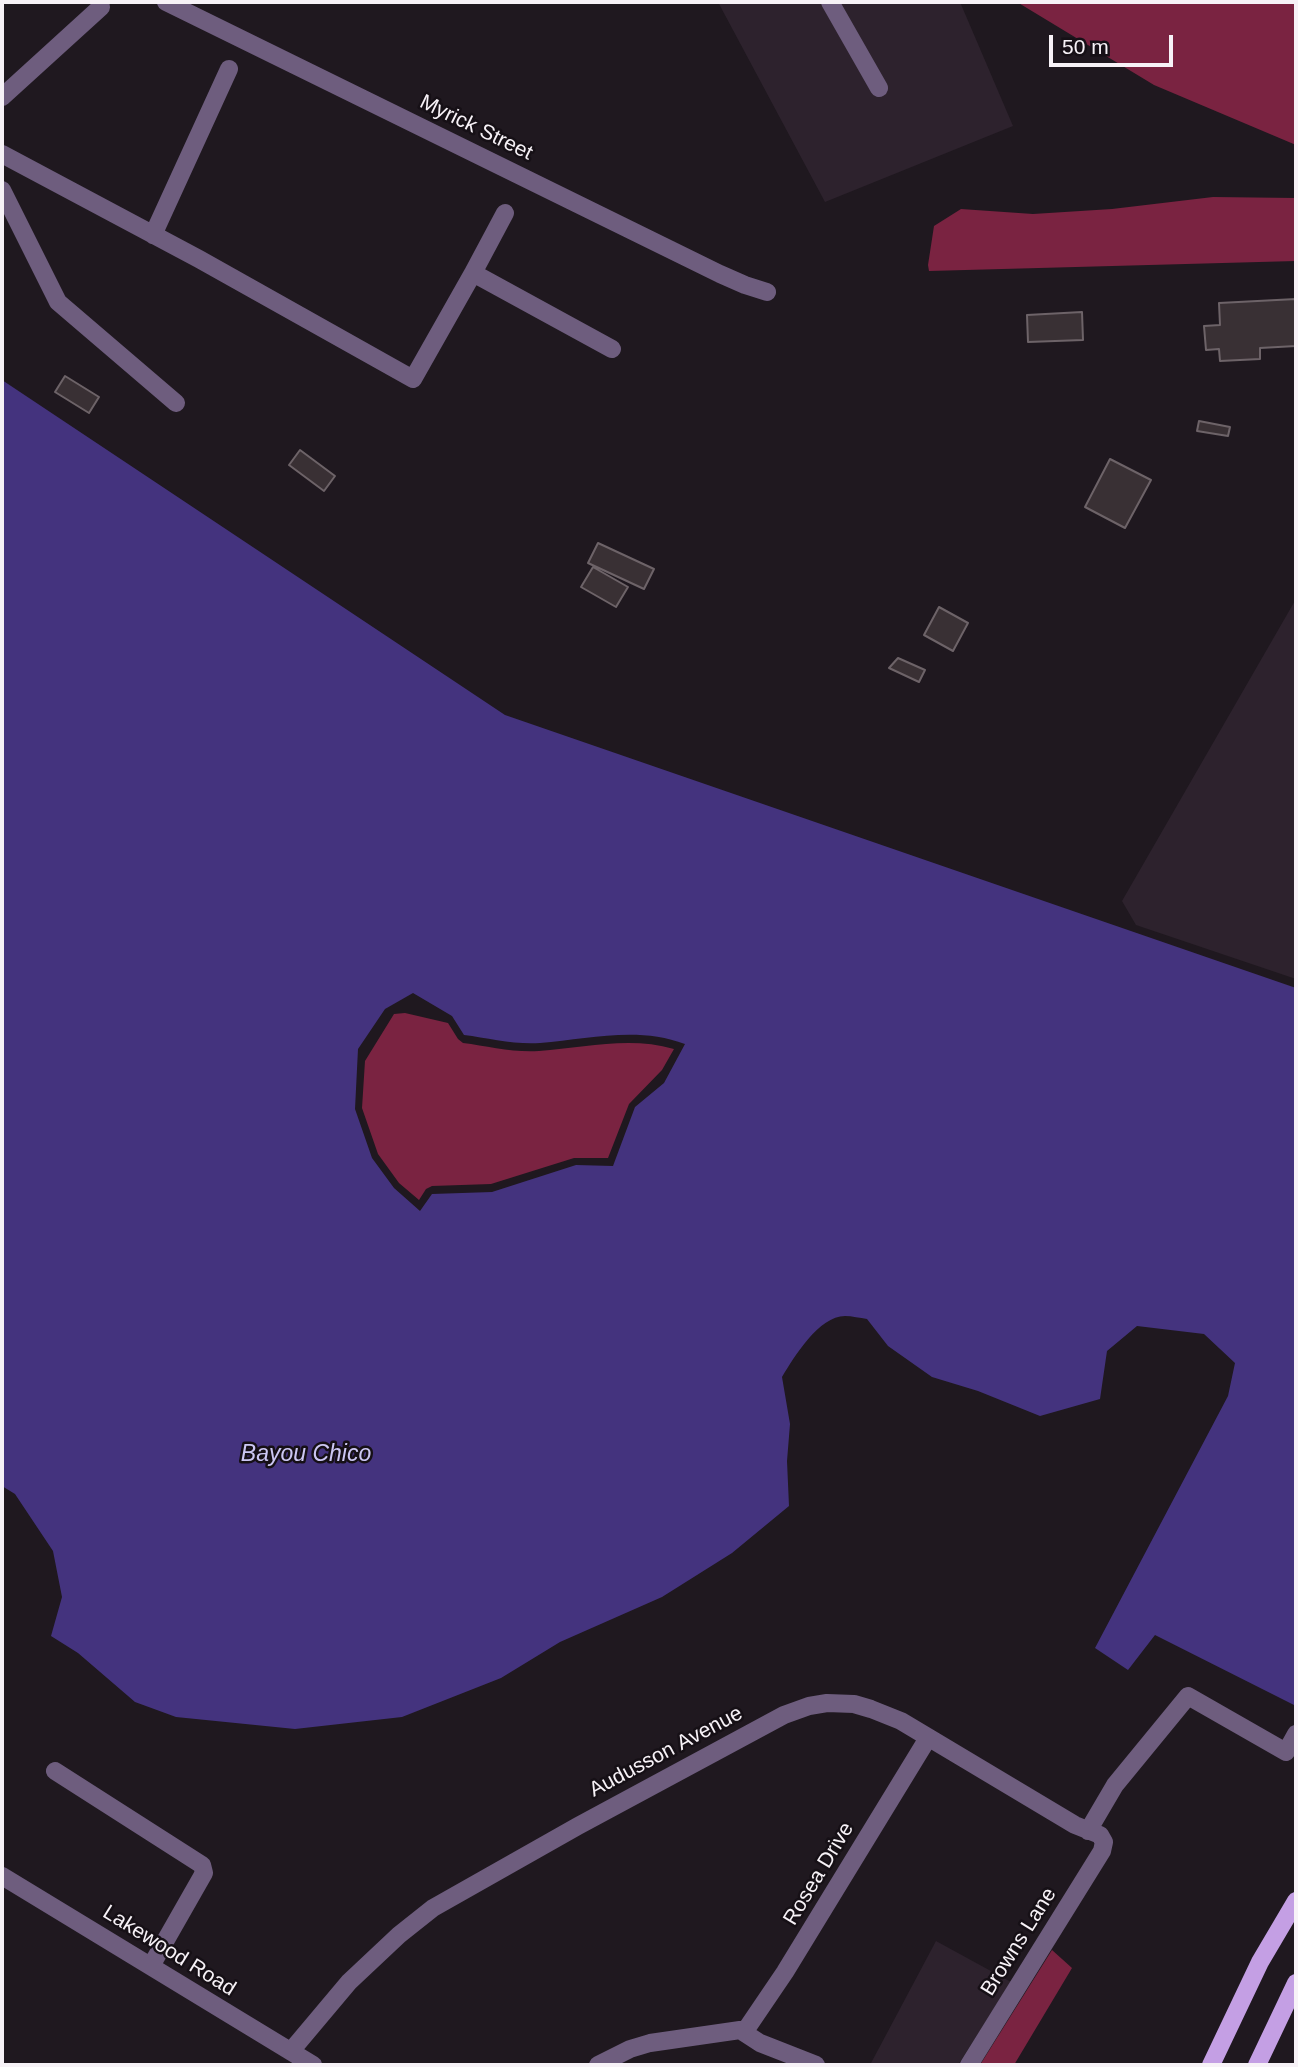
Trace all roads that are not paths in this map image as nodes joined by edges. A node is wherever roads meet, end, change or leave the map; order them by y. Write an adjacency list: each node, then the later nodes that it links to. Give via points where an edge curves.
1 (166, 2): 12 (street, Myrick Street)
2 (830, 2): 5 (street)
3 (101, 7): 6 (street)
4 (229, 69): 10 (street)
5 (879, 88)
6 (2, 97)
7 (2, 154): 10 (street)
8 (2, 190): 14 (street, via 58,302)
9 (505, 213): 11 (street)
10 (153, 235): 11 (street, via 413,379)
11 (473, 273): 13 (street)
12 (766, 292)
13 (612, 349)
14 (176, 403)
15 (1296, 1734): 18 (street, via 1286,1752 1188,1696 1115,1785)
16 (928, 1738): 18 (street, Audusson Avenue); 24 (street, Rosea Drive); 25 (street, Audusson Avenue, via 901,1721 854,1704 827,1703 784,1715 433,1908 349,1982)
17 (55, 1770): 22 (street, via 202,1865 204,1873)
18 (1088, 1831): 19 (street, Audusson Avenue, via 1100,1835)
19 (1104, 1842): 29 (street, Browns Lane)
20 (2, 1876): 22 (street, Lakewood Road)
21 (1296, 1901): 30 (main road)
22 (151, 1966): 25 (street, Lakewood Road)
23 (1296, 1983): 31 (main road)
24 (745, 2031): 27 (street, via 650,2043); 28 (street, via 760,2043)
25 (291, 2051): 26 (street, Lakewood Road)
26 (313, 2065)
27 (598, 2065)
28 (816, 2065)
29 (969, 2065)
30 (1211, 2065)
31 (1257, 2065)

